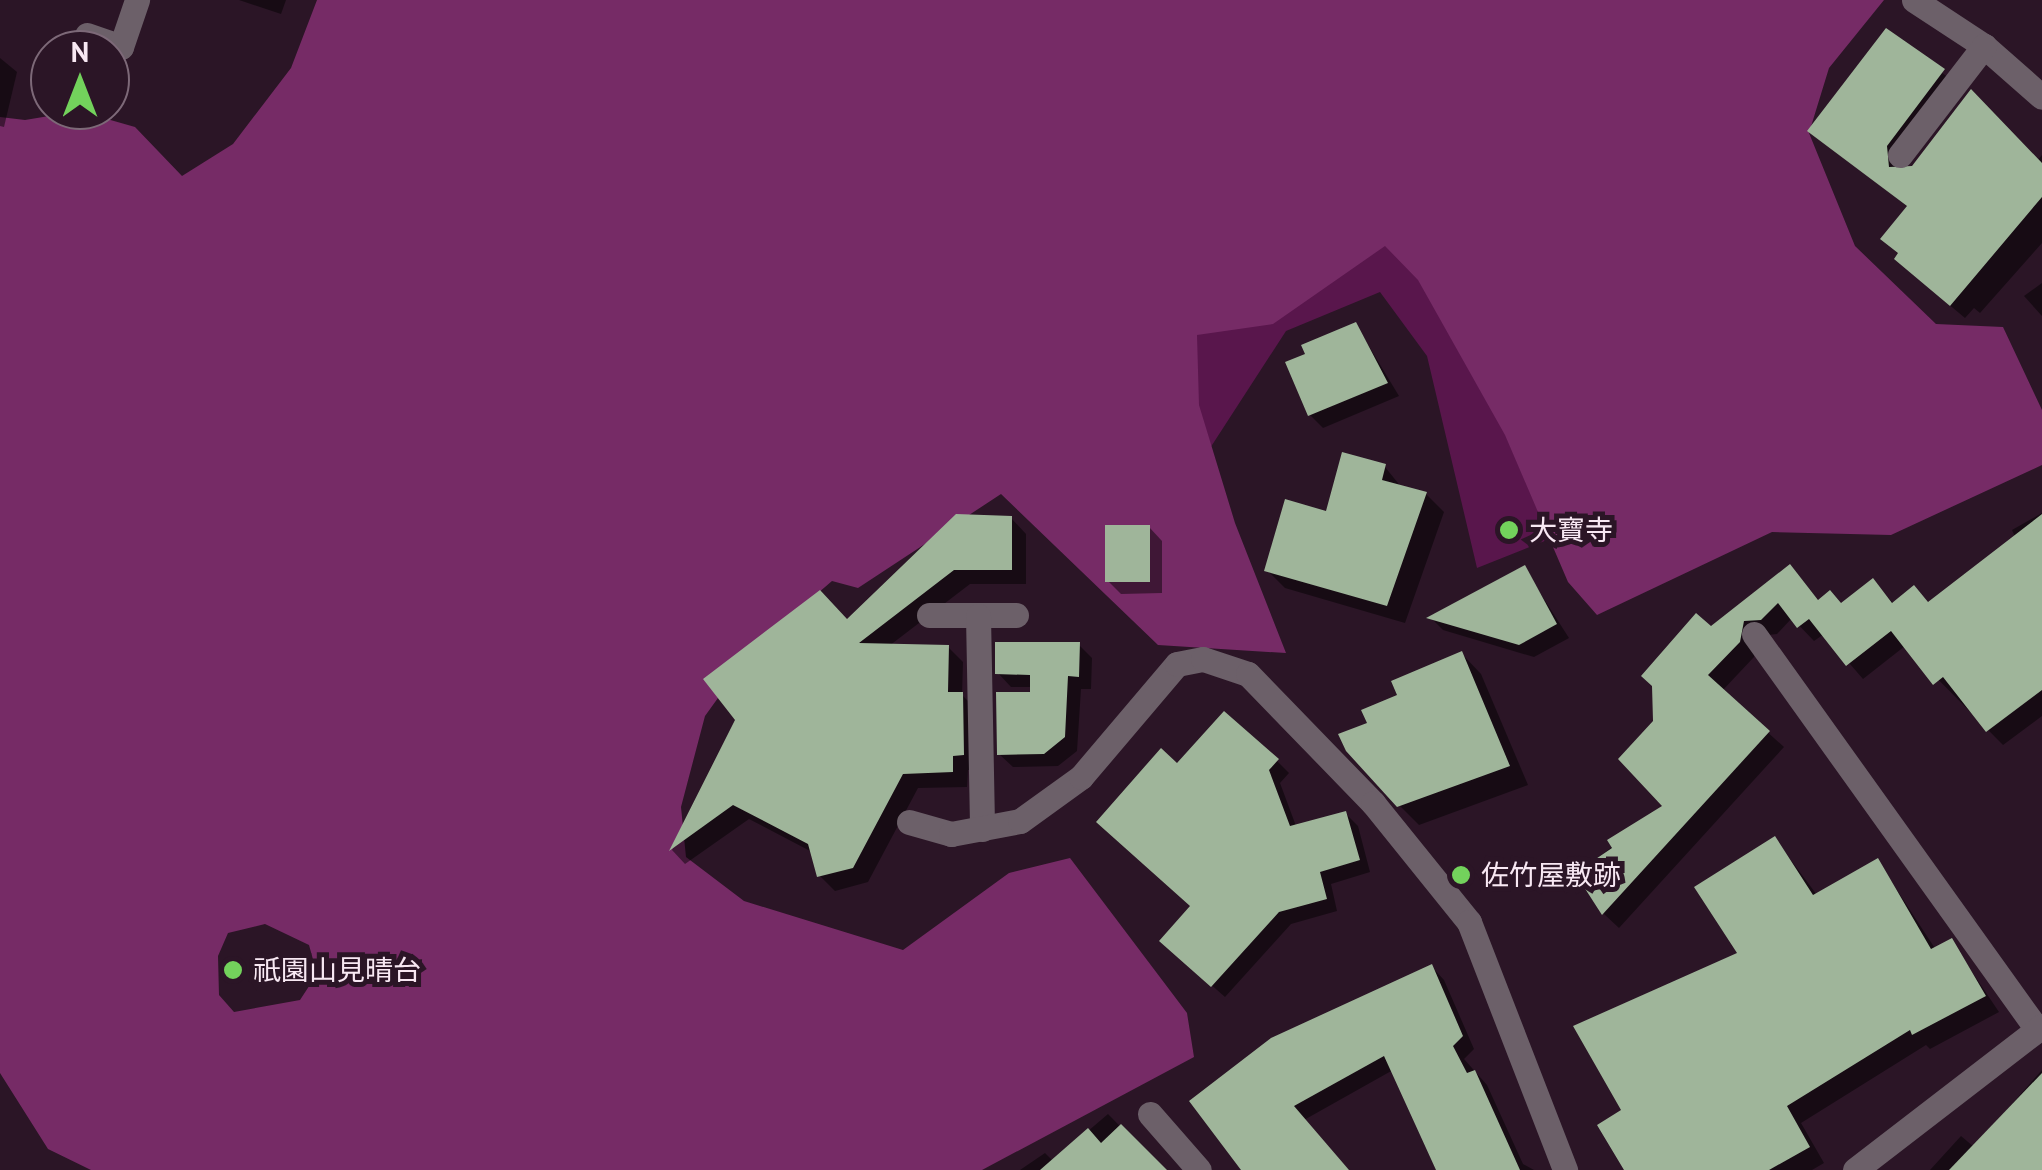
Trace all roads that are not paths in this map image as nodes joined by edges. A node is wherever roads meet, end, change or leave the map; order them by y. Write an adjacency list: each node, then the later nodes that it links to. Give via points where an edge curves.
1 (137, 0): 3 (street)
2 (1914, 0): 4 (street)
3 (126, 30)
4 (1984, 46): 5 (street); 6 (street)
5 (2042, 97)
6 (1900, 155)
7 (929, 616): 8 (street)
8 (978, 616): 9 (street); 12 (street)
9 (1016, 616)
10 (1754, 634): 13 (street)
11 (909, 822): 12 (street, via 951,834)
12 (982, 828): 16 (street, via 1020,821 1081,777 1176,664 1203,659 1248,674 1373,803 1469,922)
13 (2040, 1028): 17 (street)
14 (1150, 1114): 15 (street)
15 (1199, 1170)
16 (1565, 1170)
17 (1855, 1170)

